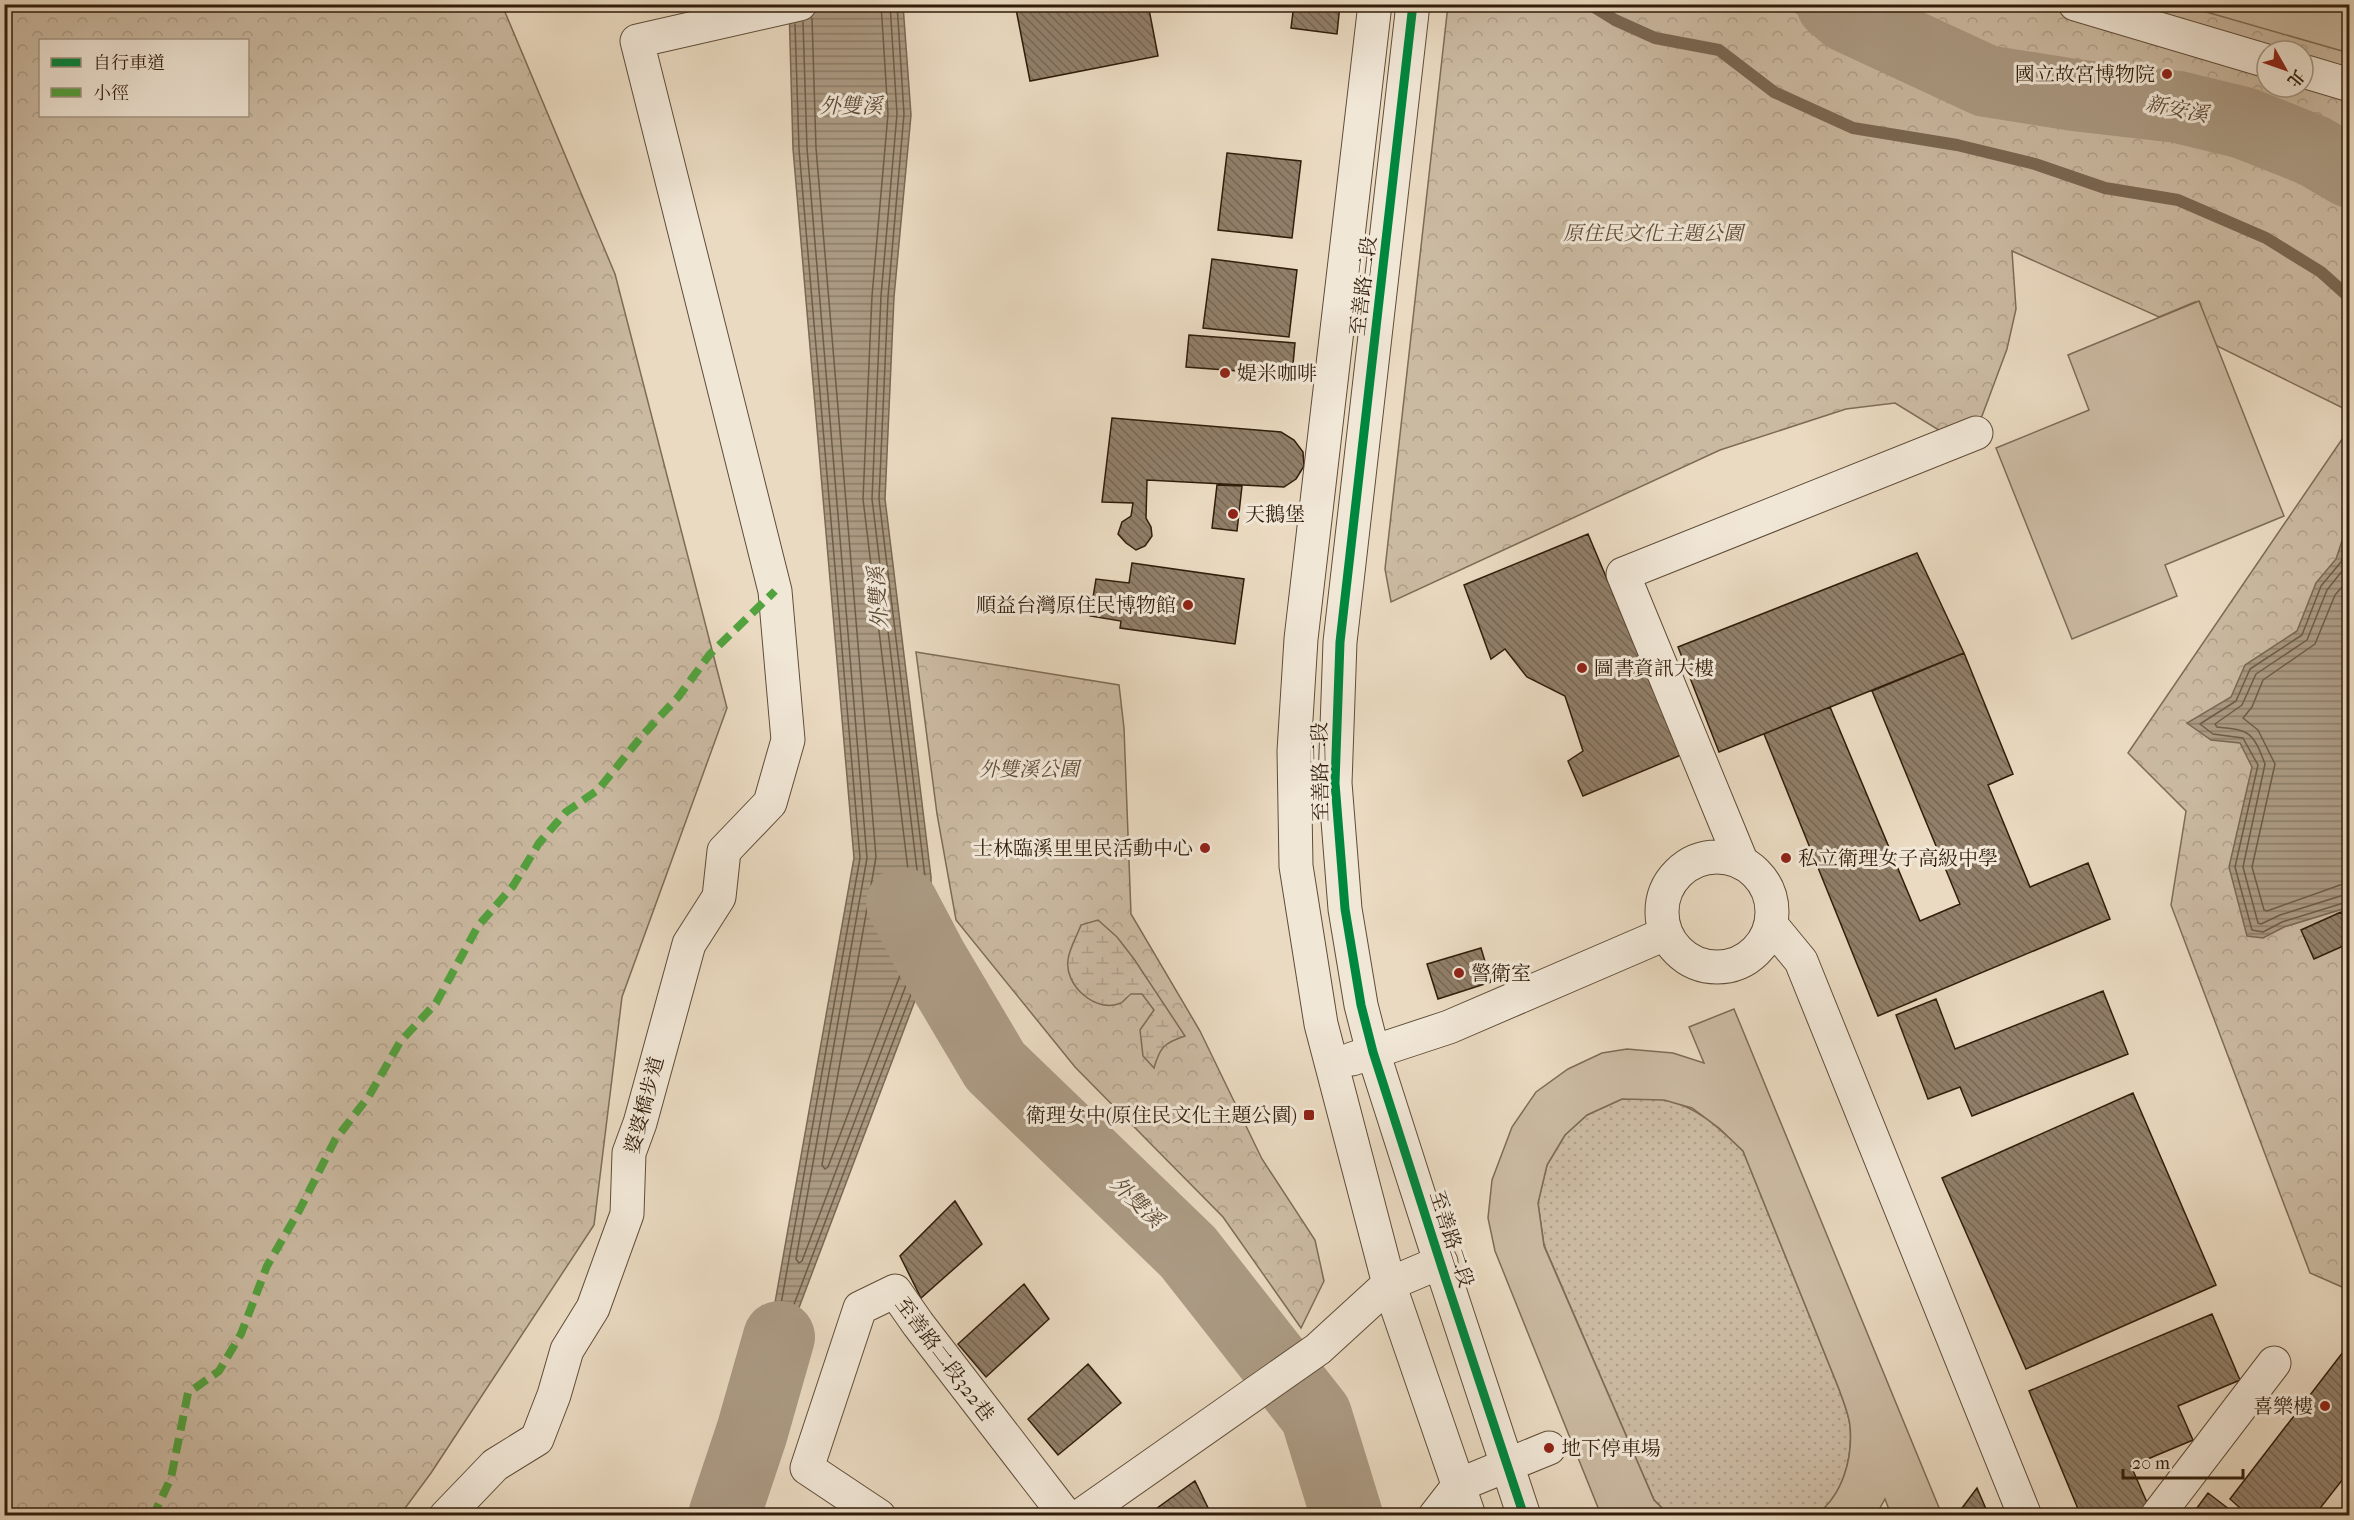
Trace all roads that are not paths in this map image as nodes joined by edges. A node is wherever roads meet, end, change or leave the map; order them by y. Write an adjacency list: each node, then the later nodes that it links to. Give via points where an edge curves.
1 (800, 4): 20 (street, 婆婆橋步道, via 636,41 775,591 788,740 770,803 724,851 719,897 689,944 629,1153 627,1214 593,1308 567,1350 537,1439 495,1465)
2 (1375, 4): 13 (street, 至善路二段, via 1301,639 1294,751 1296,866 1321,1024)
3 (1413, 4): 12 (street, 至善路二段, via 1340,642 1337,704 1335,783 1345,909 1361,1005)
4 (2075, 4): 5 (street)
5 (2255, 57)
6 (2315, 75): 7 (street)
7 (2349, 85)
8 (1976, 433): 9 (street, via 1623,574)
9 (1742, 862): 10 (street, via 1767,888); 11 (street, via 1707,858 1689,865 1675,877 1662,911)
10 (1773, 927): 11 (street, via 1753,955 1719,968 1686,957); 27 (street, via 1802,961)
11 (1665, 934): 12 (street, via 1449,1027)
12 (1374, 1052): 13 (street); 14 (street, 至善路二段)
13 (1332, 1065): 15 (street, 至善路二段)
14 (1441, 1262): 15 (street); 18 (street, 至善路二段)
15 (1389, 1284): 19 (street, 至善路二段); 23 (street, via 1318,1349)
16 (2274, 1363): 28 (street)
17 (1549, 1448): 18 (street)
18 (1508, 1465): 19 (street); 26 (street, 至善路二段)
19 (1459, 1485): 24 (street); 25 (street, 至善路二段)
20 (446, 1515)
21 (879, 1515): 22 (street, 至善路二段322巷, via 807,1468 860,1308 895,1292)
22 (1066, 1515)
23 (1080, 1515)
24 (1435, 1515)
25 (1469, 1515)
26 (1524, 1515)
27 (2025, 1515)
28 (2157, 1515)

